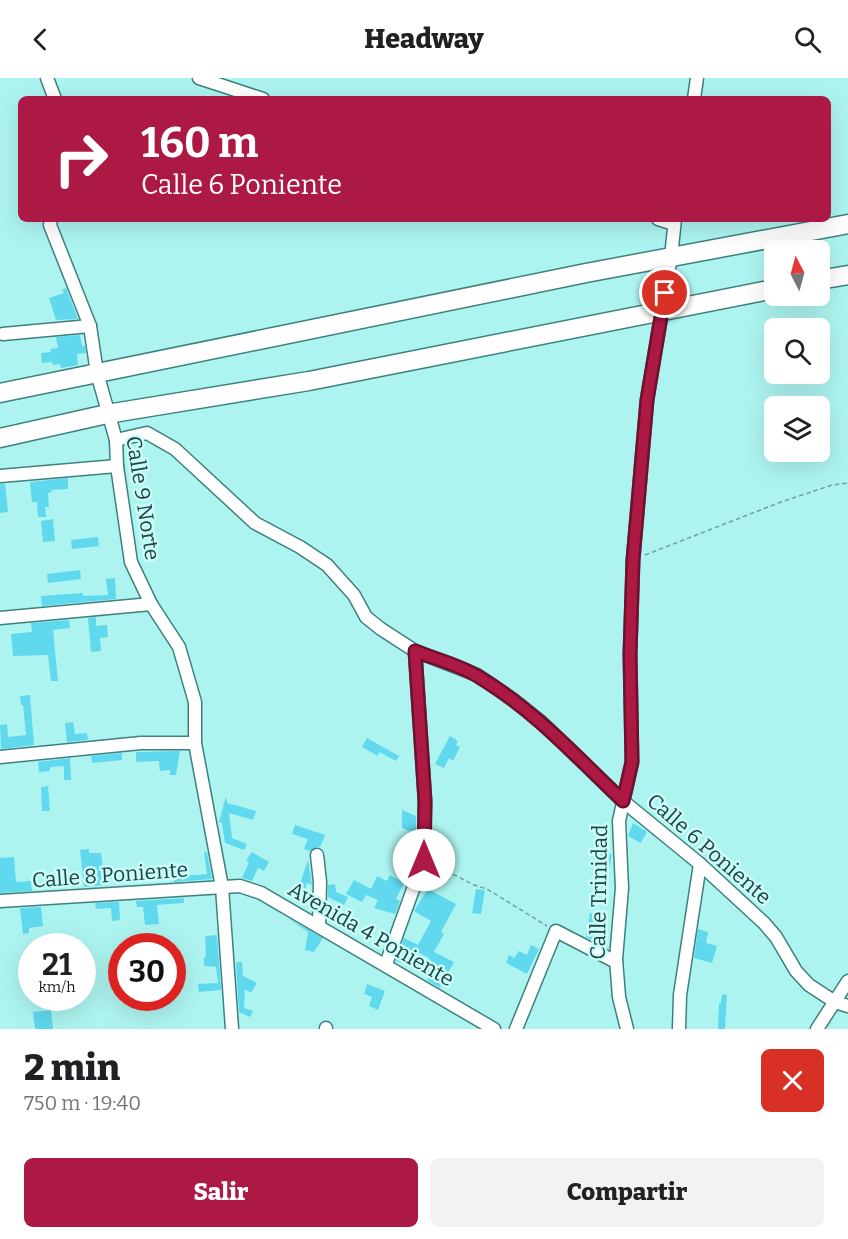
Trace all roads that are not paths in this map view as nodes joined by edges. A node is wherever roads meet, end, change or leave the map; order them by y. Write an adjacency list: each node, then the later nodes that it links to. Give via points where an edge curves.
1 (47, 78): 4 (street)
2 (199, 78): 5 (street)
3 (697, 78): 6 (street)
4 (54, 96)
5 (254, 96)
6 (694, 96)
7 (50, 222): 15 (street, Calle 9 Norte)
8 (675, 222): 10 (street, Calle Trinidad)
9 (848, 224): 10 (highway)
10 (671, 257): 14 (street, Calle Trinidad); 17 (highway)
11 (848, 275): 12 (highway)
12 (830, 278)
13 (764, 291): 14 (highway)
14 (663, 310): 19 (highway, via 309,381); 29 (street, Calle Trinidad, via 647,400 633,560 632,762)
15 (90, 326): 16 (street); 17 (street, Calle 9 Norte)
16 (3, 334)
17 (97, 373): 18 (highway); 19 (street, Calle 9 Norte)
18 (0, 393)
19 (107, 414): 20 (highway); 21 (street, Calle 9 Norte)
20 (0, 438)
21 (116, 440): 22 (street, Calle 9 Norte); 26 (street, Calle 6 Poniente, via 147,433 175,449 255,523 327,566 354,595 366,617)
22 (117, 466): 23 (street); 24 (street, Calle 9 Norte, via 131,562)
23 (0, 476)
24 (151, 604): 25 (street); 27 (street, Calle 9 Norte, via 179,647 188,673 195,702)
25 (0, 618)
26 (415, 651): 29 (street, Calle 6 Poniente, via 477,675 516,701); 36 (street, via 425,801 424,860)
27 (195, 743): 28 (street, via 141,743); 32 (street, Calle 9 Norte)
28 (0, 757)
29 (623, 801): 31 (street, Calle 6 Poniente); 35 (street, Calle Trinidad, via 619,821 622,888)
30 (316, 855): 34 (street)
31 (700, 864): 38 (street, Calle 6 Poniente, via 764,923 809,985); 44 (street, via 680,995)
32 (222, 887): 33 (street, Calle 8 Poniente); 34 (street, Avenida 4 Poniente, via 240,886 261,893); 40 (street, Calle 9 Norte)
33 (0, 901)
34 (319, 926): 36 (street, Avenida 4 Poniente)
35 (616, 962): 42 (street, via 556,931); 43 (street, Calle Trinidad)
36 (386, 964): 41 (street, Avenida 4 Poniente)
37 (848, 981): 38 (street)
38 (834, 1002): 39 (street, Calle 6 Poniente); 45 (street)
39 (848, 1006)
40 (232, 1029)
41 (494, 1029)
42 (516, 1029)
43 (627, 1029)
44 (680, 1029)
45 (817, 1029)

